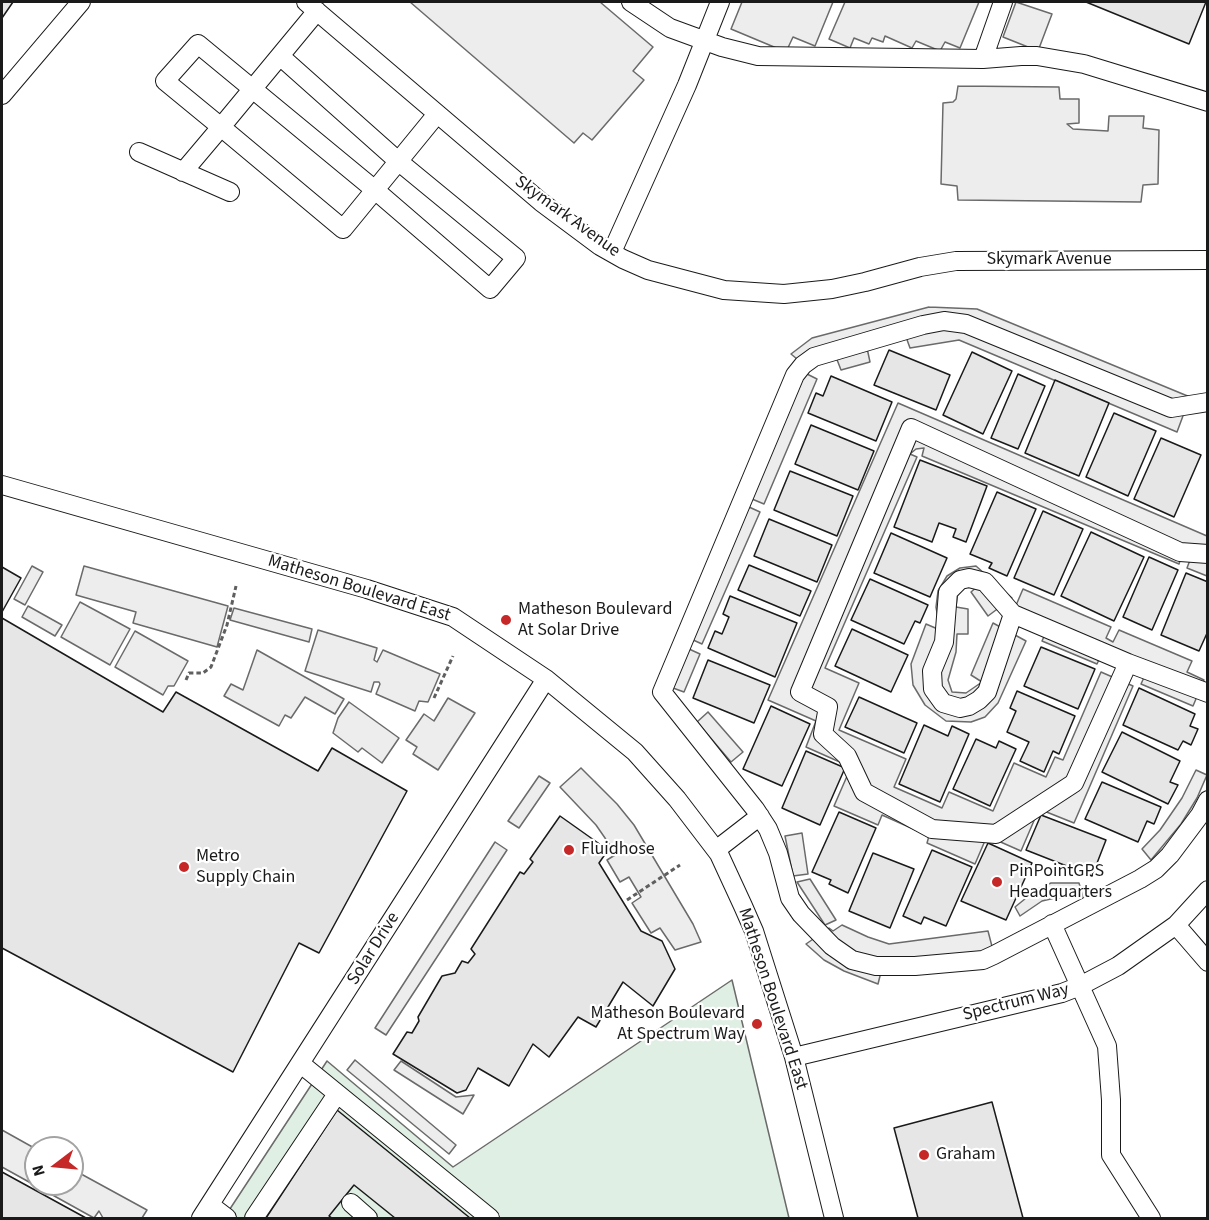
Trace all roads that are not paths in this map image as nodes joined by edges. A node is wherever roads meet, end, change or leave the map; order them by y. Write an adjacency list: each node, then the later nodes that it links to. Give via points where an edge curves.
1 (81, 2): 10 (street)
2 (631, 2): 6 (street, via 670,28)
3 (720, 2): 6 (street)
4 (1003, 2): 8 (street)
5 (312, 6): 7 (street); 12 (street, Skymark Avenue)
6 (703, 40): 8 (street, via 758,56); 19 (street, via 687,85)
7 (280, 56): 9 (street); 15 (street)
8 (983, 59): 11 (street, via 1029,56 1084,64)
9 (252, 90): 13 (street); 13 (street, via 198,44 165,81); 17 (street)
10 (2, 95)
11 (1208, 102)
12 (437, 114): 15 (street); 19 (street, Skymark Avenue, via 541,202)
13 (221, 128): 16 (street); 17 (street, via 343,229)
14 (139, 152): 16 (street)
15 (398, 161): 17 (street); 17 (street, via 516,258 490,288)
16 (183, 172): 18 (street)
17 (375, 190)
18 (230, 192)
19 (612, 252): 20 (street, Skymark Avenue, via 648,270 724,290 784,294 854,285 956,261)
20 (1208, 260)
21 (1208, 402): 29 (street, via 1171,408 966,324 944,321 826,353 803,365 795,375 662,692)
22 (2, 485): 26 (street, Matheson Boulevard East, via 453,617)
23 (1208, 554): 25 (street, via 1180,552 910,428 800,692 828,707 823,734 847,756 864,792 932,829 996,834 1074,783)
24 (1013, 614): 24 (street, via 977,578 953,585 948,592 944,642 931,680 937,697 944,703 960,708 969,706 987,692); 25 (street)
25 (1128, 663): 27 (street)
26 (546, 679): 30 (street, Matheson Boulevard East, via 635,752); 37 (street, Solar Drive)
27 (1208, 693)
28 (1208, 800): 32 (street, via 1156,869)
29 (760, 816): 30 (street); 32 (street, via 778,853 790,898 832,946 852,960 876,966 983,960)
30 (716, 850): 36 (street, Matheson Boulevard East, via 754,931)
31 (1208, 890): 33 (street, Spectrum Way)
32 (1052, 924): 35 (street)
33 (1176, 925): 34 (street); 35 (street, Spectrum Way, via 1118,966)
34 (1208, 962)
35 (1080, 986): 36 (street, Spectrum Way); 46 (street, via 1107,1046 1112,1155)
36 (794, 1057): 45 (street, Matheson Boulevard East)
37 (301, 1064): 38 (street); 40 (street, Solar Drive)
38 (337, 1094): 42 (street); 44 (street)
39 (351, 1203): 43 (street)
40 (205, 1212): 41 (street)
41 (227, 1218)
42 (254, 1218)
43 (368, 1218)
44 (490, 1218)
45 (834, 1218)
46 (1150, 1218)

